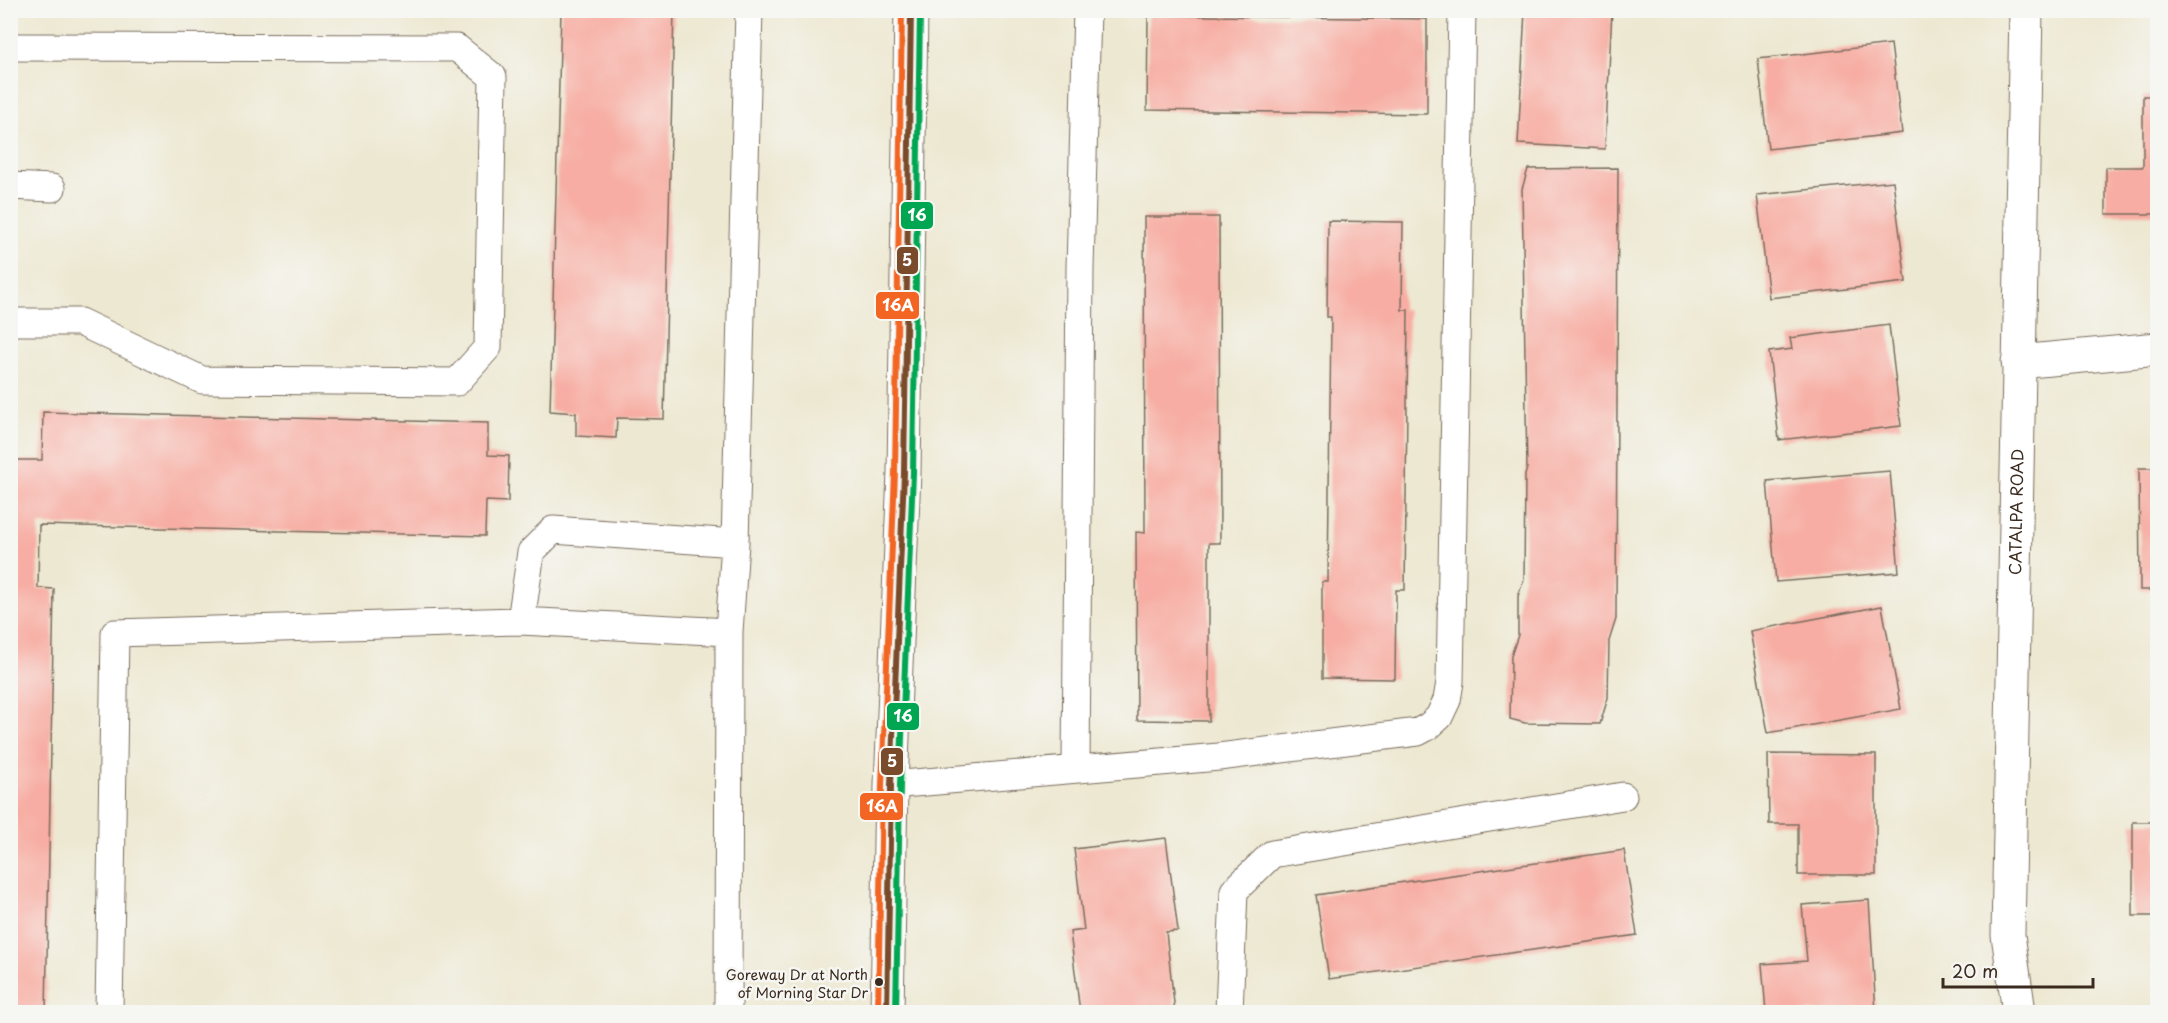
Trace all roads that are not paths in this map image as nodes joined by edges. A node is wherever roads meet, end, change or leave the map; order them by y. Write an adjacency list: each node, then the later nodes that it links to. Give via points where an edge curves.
1 (749, 10): 12 (lane)
2 (911, 10): 16 (street, via 904,473)
3 (1087, 10): 15 (lane, via 1080,278)
4 (1462, 10): 15 (lane, via 1450,682 1439,717 1429,726 1408,734 1219,757)
5 (2026, 10): 11 (street, CATALPA ROAD)
6 (10, 47): 9 (lane, via 457,48 493,77 488,347 457,382 202,380 80,322)
7 (10, 186): 8 (lane)
8 (51, 188)
9 (10, 322)
10 (2157, 349): 11 (street)
11 (2018, 362): 22 (street, CATALPA ROAD, via 2008,935)
12 (735, 543): 13 (lane, via 553,530 531,552); 14 (lane)
13 (521, 621): 14 (lane); 18 (lane, via 115,633)
14 (729, 632): 19 (lane)
15 (1076, 768): 16 (lane)
16 (891, 784): 20 (street)
17 (1623, 796): 21 (lane, via 1272,854 1234,891)
18 (110, 1012)
19 (728, 1012)
20 (887, 1012)
21 (1229, 1012)
22 (2019, 1012)

